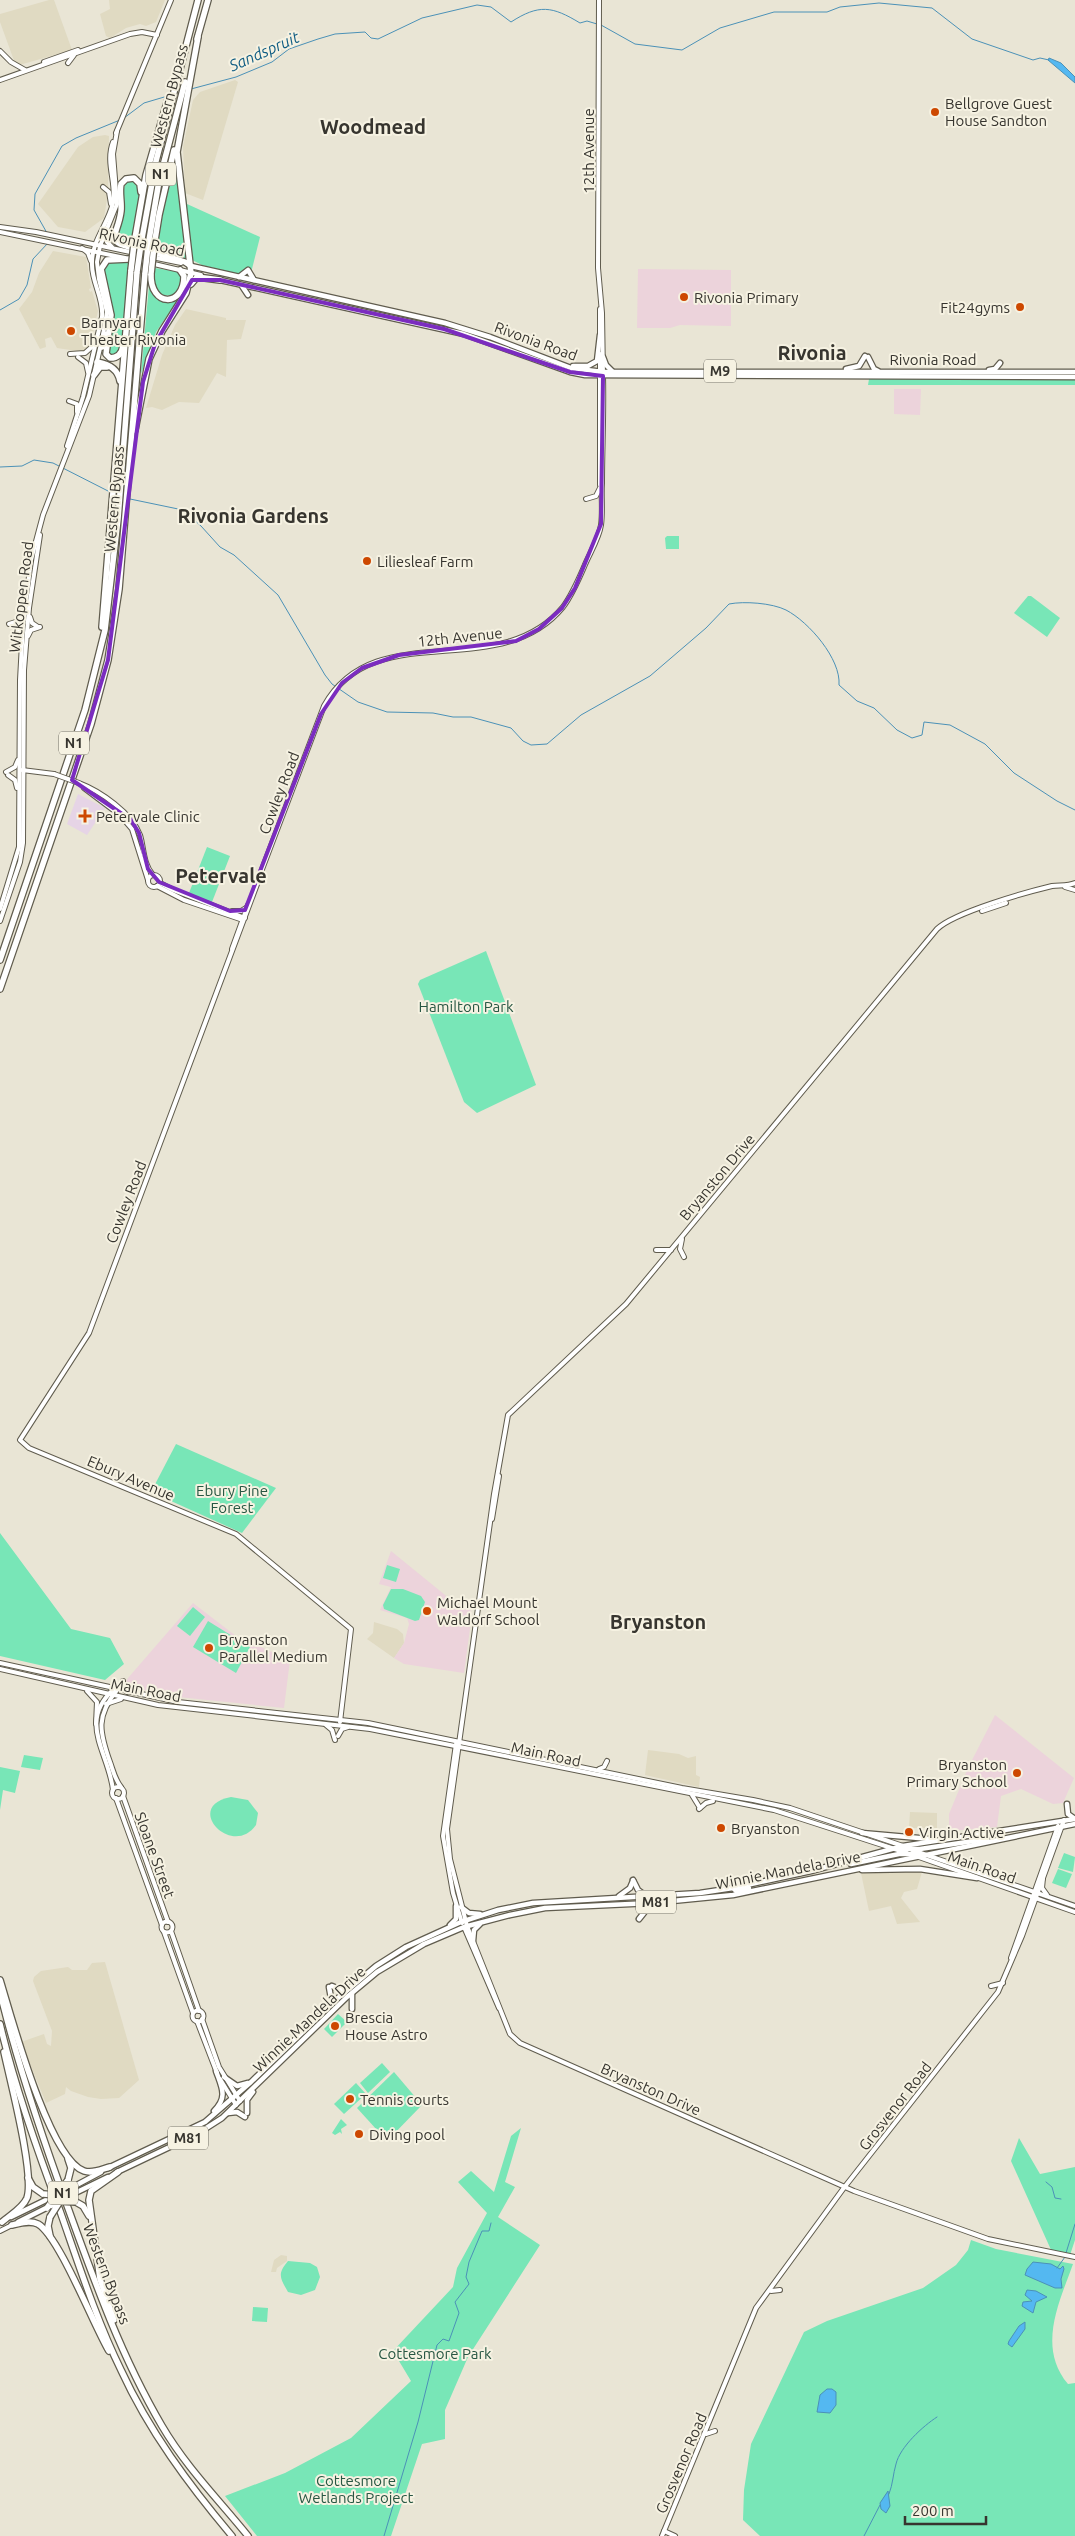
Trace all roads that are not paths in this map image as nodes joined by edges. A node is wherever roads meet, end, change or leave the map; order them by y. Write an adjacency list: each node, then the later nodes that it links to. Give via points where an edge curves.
1 (171, 0): 5 (main road, Witkoppen Road)
2 (198, 0): 14 (highway, Western Bypass / N1)
3 (208, 0): 13 (highway, Western Bypass)
4 (599, 0): 44 (main road, 12th Avenue)
5 (157, 35): 6 (main road, via 135,33); 16 (main road, Witkoppen Road)
6 (92, 47): 8 (main road); 10 (main road)
7 (0, 51): 11 (main road)
8 (83, 51): 9 (main road, via 71,57); 10 (main road)
9 (68, 63)
10 (37, 66): 11 (main road)
11 (25, 70): 12 (main road)
12 (0, 80)
13 (182, 104): 15 (highway); 25 (highway, Western Bypass / N1, via 159,181)
14 (168, 106): 18 (highway); 23 (highway, Western Bypass / N1)
15 (181, 126): 25 (highway); 33 (highway, via 177,166)
16 (117, 131): 19 (main road, Witkoppen Road, via 109,156 114,194); 21 (main road, Witkoppen Road, via 113,160 118,202)
17 (103, 187): 19 (main road, via 110,193)
18 (142, 199): 23 (highway); 33 (highway, via 139,182 132,178 123,180 115,240 121,245 163,254)
19 (111, 209): 24 (main road, Witkoppen Road)
20 (0, 226): 24 (main road, Rivonia Road / M9)
21 (106, 231): 24 (main road, Witkoppen Road); 27 (main road, via 107,242)
22 (0, 232): 26 (main road, Rivonia Road / M9)
23 (137, 244): 35 (highway, bridge)
24 (97, 245): 27 (main road, Rivonia Road / M9); 28 (main road, Witkoppen Road)
25 (151, 246): 37 (highway, Western Bypass, bridge)
26 (81, 248): 28 (main road, Rivonia Road / M9); 31 (main road, via 88,253)
27 (116, 249): 33 (main road, Rivonia Road / M9)
28 (96, 251): 29 (main road, Rivonia Road / M9); 31 (main road, Witkoppen Road); 32 (main road, Witkoppen Road)
29 (111, 254): 30 (main road, Rivonia Road / M9); 32 (main road, via 102,256)
30 (129, 258): 34 (main road, Rivonia Road / M9); 47 (highway, via 107,260 101,270 111,315 107,355 112,358 118,355)
31 (92, 263): 48 (main road, Witkoppen Road, via 102,310)
32 (97, 264): 45 (main road, Witkoppen Road, via 107,312)
33 (191, 266): 36 (highway); 38 (main road, Rivonia Road / M9)
34 (180, 270): 36 (main road, Rivonia Road / M9); 37 (highway, via 184,276 182,289 168,300 154,292)
35 (134, 271): 47 (highway); 70 (highway, Western Bypass / N1)
36 (191, 273): 39 (main road, Rivonia Road / M9); 43 (highway)
37 (148, 274): 71 (highway, Western Bypass / N1)
38 (239, 277): 40 (main road, Rivonia Road / M9); 40 (main road, via 248,270)
39 (220, 280): 41 (main road, Rivonia Road / M9); 43 (highway, via 194,278)
40 (255, 281): 54 (main road, Rivonia Road / M9, via 462,328)
41 (240, 284): 42 (main road); 62 (main road, Rivonia Road / M9, via 464,334 570,372)
42 (248, 295)
43 (180, 302): 71 (highway, via 149,359 133,442)
44 (600, 302): 46 (main road, 12th Avenue); 51 (main road, 12th Avenue)
45 (104, 334): 52 (highway, via 102,353); 53 (main road, Witkoppen Road)
46 (600, 335): 54 (main road, via 595,363 586,367); 62 (main road, 12th Avenue)
47 (125, 336): 52 (highway, via 121,355); 66 (highway)
48 (96, 344): 49 (main road, via 85,353); 65 (main road, Witkoppen Road)
49 (70, 354)
50 (78, 357): 65 (main road, via 87,365)
51 (603, 357): 57 (main road, via 609,370); 62 (main road, 12th Avenue)
52 (109, 360): 53 (highway)
53 (98, 361): 55 (highway); 63 (main road, Witkoppen Road)
54 (562, 365): 62 (main road, Rivonia Road / M9)
55 (114, 369): 63 (highway, via 101,367); 66 (highway, via 120,379)
56 (880, 371): 58 (main road, Rivonia Road / M9); 58 (main road, via 874,369 867,356 857,367); 59 (main road, Rivonia Road / M9)
57 (615, 372): 58 (main road, Rivonia Road / M9); 62 (main road, Rivonia Road / M9)
58 (827, 372)
59 (970, 372): 60 (main road, Rivonia Road / M9); 60 (main road, via 993,370 1000,364)
60 (1010, 372): 61 (main road, Rivonia Road / M9)
61 (1075, 372)
62 (602, 374): 64 (main road, Rivonia Road / M9); 72 (main road, 12th Avenue); 74 (main road, 12th Avenue)
63 (94, 375): 69 (main road, Witkoppen Road)
64 (1075, 377)
65 (87, 382): 68 (main road, Witkoppen Road)
66 (121, 398): 70 (highway)
67 (69, 400): 68 (main road, via 78,406)
68 (74, 424): 69 (main road, Witkoppen Road)
69 (62, 464): 75 (main road, Witkoppen Road, via 33,551)
70 (118, 480): 98 (highway, Western Bypass / N1, via 111,592 100,651 85,710)
71 (129, 484): 99 (highway, Western Bypass / N1, via 116,614 102,690)
72 (600, 488): 73 (main road, via 596,496); 74 (main road, 12th Avenue)
73 (586, 499)
74 (600, 527): 78 (main road, 12th Avenue, via 570,597 547,623 527,636 496,646 399,656 376,662 350,675 328,699)
75 (27, 608): 76 (main road, Witkoppen Road); 76 (main road, via 20,620 11,624 20,630); 77 (main road, Witkoppen Road); 77 (main road, via 31,621 39,627 30,632)
76 (22, 641): 79 (main road, Witkoppen Road)
77 (26, 645): 80 (main road, Witkoppen Road)
78 (318, 722): 83 (main road, Cowley Road)
79 (19, 756): 80 (main road, Witkoppen Road); 82 (main road, via 16,766 7,774 16,783)
80 (21, 773): 81 (main road, bridge, via 54,774); 82 (main road, Witkoppen Road); 95 (main road, Witkoppen Road, via 22,854)
81 (80, 784): 84 (main road, via 131,820 139,833 147,865); 85 (main road, via 132,829)
82 (19, 802): 90 (main road, Witkoppen Road, via 18,850)
83 (262, 871): 89 (main road, Cowley Road); 94 (main road, Cowley Road)
84 (153, 875): 85 (main road); 87 (main road, via 158,876)
85 (148, 880): 87 (main road, via 151,886)
86 (1075, 883): 88 (main road); 93 (main road, Bryanston Drive, via 1039,890)
87 (158, 884): 91 (main road); 92 (main road, via 184,900)
88 (1075, 889): 93 (main road, Bryanston Drive, via 1054,888)
89 (248, 904): 91 (main road, via 243,911); 94 (main road, Cowley Road)
90 (0, 909)
91 (230, 911): 94 (main road)
92 (232, 916): 94 (main road); 96 (main road, via 237,923)
93 (960, 917): 100 (main road, Bryanston Drive, via 941,924 930,936)
94 (244, 919): 96 (main road, Cowley Road); 97 (main road, Cowley Road)
95 (0, 921)
96 (234, 941): 97 (main road, Cowley Road)
97 (230, 959): 104 (main road, Cowley Road, via 89,1332)
98 (0, 960)
99 (0, 989)
100 (684, 1234): 102 (main road, Bryanston Drive); 103 (main road, via 680,1247)
101 (656, 1250): 102 (main road)
102 (671, 1250): 119 (main road, Bryanston Drive, via 626,1304 510,1412 500,1454 497,1495)
103 (684, 1257)
104 (20, 1440): 114 (main road, Ebury Avenue, via 30,1448 234,1533 351,1628)
105 (0, 1663): 109 (main road, Main Road)
106 (0, 1669): 108 (main road, Main Road)
107 (123, 1681): 110 (main road)
108 (84, 1689): 111 (main road, Main Road); 116 (main road, via 97,1702)
109 (116, 1689): 110 (main road, Main Road); 111 (main road)
110 (127, 1692): 114 (main road, Main Road, via 196,1704)
111 (110, 1695): 112 (main road, Main Road); 113 (main road); 116 (main road)
112 (125, 1698): 113 (main road); 115 (main road, Main Road, via 167,1707)
113 (106, 1704): 127 (main road, via 101,1734)
114 (338, 1719): 117 (main road); 120 (main road, Main Road)
115 (323, 1723): 117 (main road, Main Road); 118 (main road, via 336,1738 342,1729)
116 (96, 1724): 128 (main road, via 97,1739)
117 (338, 1725): 118 (main road, Main Road)
118 (352, 1726): 121 (main road, Main Road)
119 (460, 1730): 120 (main road, via 456,1738); 121 (main road, Bryanston Drive)
120 (448, 1740): 121 (main road, Main Road)
121 (458, 1743): 122 (main road, Main Road); 123 (main road, Bryanston Drive); 124 (main road, Main Road); 164 (main road, Bryanston Drive, via 443,1836)
122 (467, 1748): 123 (main road); 126 (main road, Main Road)
123 (458, 1755): 164 (main road, Bryanston Drive, via 446,1839)
124 (597, 1770): 125 (main road, Main Road); 125 (main road, via 607,1763)
125 (610, 1772): 126 (main road); 143 (main road, Main Road, via 768,1803)
126 (610, 1778): 129 (main road, Main Road)
127 (120, 1787): 128 (main road); 130 (main road, via 124,1791)
128 (113, 1790): 131 (main road)
129 (691, 1795): 132 (main road, Main Road); 132 (main road, via 700,1809 706,1803)
130 (123, 1796): 131 (main road); 134 (main road, Sloane Street)
131 (116, 1798): 135 (main road, Sloane Street)
132 (720, 1800): 147 (main road, Main Road, via 791,1814)
133 (1067, 1804): 137 (main road, via 1068,1814)
134 (126, 1806): 135 (main road); 136 (main road, Sloane Street)
135 (122, 1810): 139 (main road, Sloane Street)
136 (128, 1814): 139 (main road); 142 (main road, Sloane Street)
137 (1075, 1819): 138 (main road, Winnie Mandela Drive / M81)
138 (1061, 1821): 141 (main road, Grosvenor Road); 145 (main road, Winnie Mandela Drive / M81)
139 (126, 1822): 148 (main road, Sloane Street)
140 (1075, 1824): 141 (main road, Winnie Mandela Drive / M81)
141 (1060, 1827): 144 (main road, Winnie Mandela Drive / M81); 155 (main road, Grosvenor Road); 158 (main road, Grosvenor Road)
142 (134, 1830): 148 (main road); 171 (main road, Sloane Street)
143 (862, 1832): 145 (main road); 146 (main road, Main Road)
144 (1010, 1837): 149 (main road); 150 (main road, Winnie Mandela Drive / M81)
145 (941, 1840): 146 (main road, Winnie Mandela Drive / M81)
146 (903, 1846): 147 (main road, Winnie Mandela Drive / M81); 149 (main road, Main Road)
147 (894, 1848): 149 (main road); 152 (main road, Winnie Mandela Drive / M81)
148 (136, 1849): 172 (main road, Sloane Street)
149 (910, 1851): 150 (main road); 151 (main road, Main Road); 152 (main road)
150 (926, 1854): 151 (main road, Winnie Mandela Drive / M81); 158 (main road, Main Road)
151 (917, 1856): 153 (main road, Winnie Mandela Drive / M81); 154 (main road, Main Road)
152 (830, 1866): 157 (main road, Winnie Mandela Drive / M81)
153 (846, 1870): 154 (main road, via 920,1868); 156 (main road, Winnie Mandela Drive / M81)
154 (977, 1878): 162 (main road, Main Road)
155 (1043, 1878): 158 (main road, Grosvenor Road); 160 (main road, via 1042,1888)
156 (780, 1884): 157 (main road, via 736,1891); 163 (main road, Winnie Mandela Drive / M81, via 733,1895)
157 (733, 1888): 159 (main road, Winnie Mandela Drive / M81)
158 (1036, 1892): 160 (main road, Main Road); 162 (main road, Grosvenor Road)
159 (645, 1896): 161 (main road, Winnie Mandela Drive / M81); 161 (main road, via 633,1880 630,1888)
160 (1048, 1896): 165 (main road, Main Road)
161 (618, 1897): 167 (main road, Winnie Mandela Drive / M81, via 533,1904)
162 (1034, 1897): 166 (main road, Main Road); 179 (main road, Grosvenor Road)
163 (652, 1903): 168 (main road); 170 (main road, Winnie Mandela Drive / M81, via 545,1908)
164 (458, 1906): 167 (main road, via 471,1913); 169 (main road, Bryanston Drive); 174 (main road, via 456,1919)
165 (1075, 1906)
166 (1075, 1912)
167 (488, 1913): 169 (main road, Winnie Mandela Drive / M81)
168 (639, 1919)
169 (463, 1921): 173 (main road, Bryanston Drive); 174 (main road, Winnie Mandela Drive / M81)
170 (483, 1921): 173 (main road, Winnie Mandela Drive / M81); 177 (main road, via 474,1930)
171 (168, 1922): 172 (main road); 175 (main road, Sloane Street, via 172,1926)
172 (162, 1925): 176 (main road, Sloane Street)
173 (466, 1927): 177 (main road, Bryanston Drive); 181 (main road, Winnie Mandela Drive / M81, via 410,1951); 188 (main road, Bryanston Drive)
174 (444, 1928): 181 (main road, Winnie Mandela Drive / M81, via 391,1956)
175 (171, 1931): 176 (main road); 185 (main road)
176 (164, 1932): 186 (main road)
177 (473, 1941): 188 (main road, Bryanston Drive)
178 (0, 1980): 200 (highway, via 36,2095)
179 (1003, 1983): 180 (main road); 204 (main road, Grosvenor Road)
180 (991, 1986)
181 (350, 1991): 183 (main road, Winnie Mandela Drive / M81); 183 (main road, via 330,1987); 184 (main road); 194 (main road, Winnie Mandela Drive / M81)
182 (0, 1992): 221 (highway, Western Bypass / N1, via 35,2115 85,2256 104,2308)
183 (328, 2007): 195 (main road, Winnie Mandela Drive / M81)
184 (352, 2009)
185 (199, 2011): 186 (main road); 187 (main road)
186 (193, 2014): 189 (main road)
187 (202, 2019): 189 (main road); 193 (main road)
188 (504, 2019): 204 (main road, Bryanston Drive, via 512,2036 520,2043)
189 (197, 2021): 192 (main road)
190 (0, 2024): 220 (highway, Western Bypass / N1, via 44,2169 95,2310)
191 (0, 2036): 203 (highway, via 22,2132)
192 (216, 2071): 196 (main road); 199 (main road, via 224,2098)
193 (224, 2076): 195 (main road, via 237,2086); 196 (main road)
194 (263, 2079): 197 (main road, Winnie Mandela Drive / M81); 198 (main road, via 248,2100 246,2115)
195 (251, 2082): 196 (main road, Winnie Mandela Drive / M81)
196 (234, 2097): 197 (main road); 199 (main road, Winnie Mandela Drive / M81)
197 (238, 2103): 198 (main road, Winnie Mandela Drive / M81)
198 (227, 2113): 202 (main road, Winnie Mandela Drive / M81, via 198,2134)
199 (205, 2122): 201 (main road, Winnie Mandela Drive / M81)
200 (65, 2150): 201 (highway, via 84,2171 94,2172); 207 (highway, bridge, via 72,2168)
201 (110, 2167): 205 (main road, Winnie Mandela Drive / M81)
202 (118, 2172): 205 (main road, Winnie Mandela Drive / M81); 211 (highway, via 91,2191)
203 (26, 2174): 206 (highway); 210 (highway, via 26,2200)
204 (844, 2189): 215 (main road, Bryanston Drive, via 988,2238); 216 (main road, Grosvenor Road)
205 (72, 2191): 207 (highway, bridge); 207 (main road, Winnie Mandela Drive / M81, bridge)
206 (44, 2198): 207 (highway, bridge); 208 (highway, bridge); 210 (main road)
207 (58, 2198): 208 (highway, bridge); 209 (main road, Winnie Mandela Drive / M81, bridge); 211 (highway, bridge, via 76,2202 86,2209); 214 (highway, bridge, via 48,2229)
208 (52, 2201): 209 (highway, bridge)
209 (47, 2208): 212 (main road, Winnie Mandela Drive / M81)
210 (1, 2222)
211 (91, 2222): 221 (highway, via 108,2306)
212 (12, 2225): 213 (main road, Winnie Mandela Drive); 214 (highway, via 35,2223)
213 (0, 2231)
214 (54, 2245): 220 (highway)
215 (1075, 2257)
216 (792, 2261): 218 (main road, Grosvenor Road); 219 (main road, Grosvenor Road)
217 (780, 2290): 218 (main road)
218 (771, 2291): 219 (main road, Grosvenor Road)
219 (754, 2315): 223 (main road, Grosvenor Road)
220 (121, 2371): 225 (highway, Western Bypass / N1, via 177,2466)
221 (142, 2389): 226 (highway, Western Bypass / N1, via 185,2462)
222 (715, 2431): 223 (main road)
223 (705, 2434): 224 (main road, Grosvenor Road)
224 (663, 2534): 227 (main road)
225 (232, 2536)
226 (248, 2536)
227 (676, 2536)

